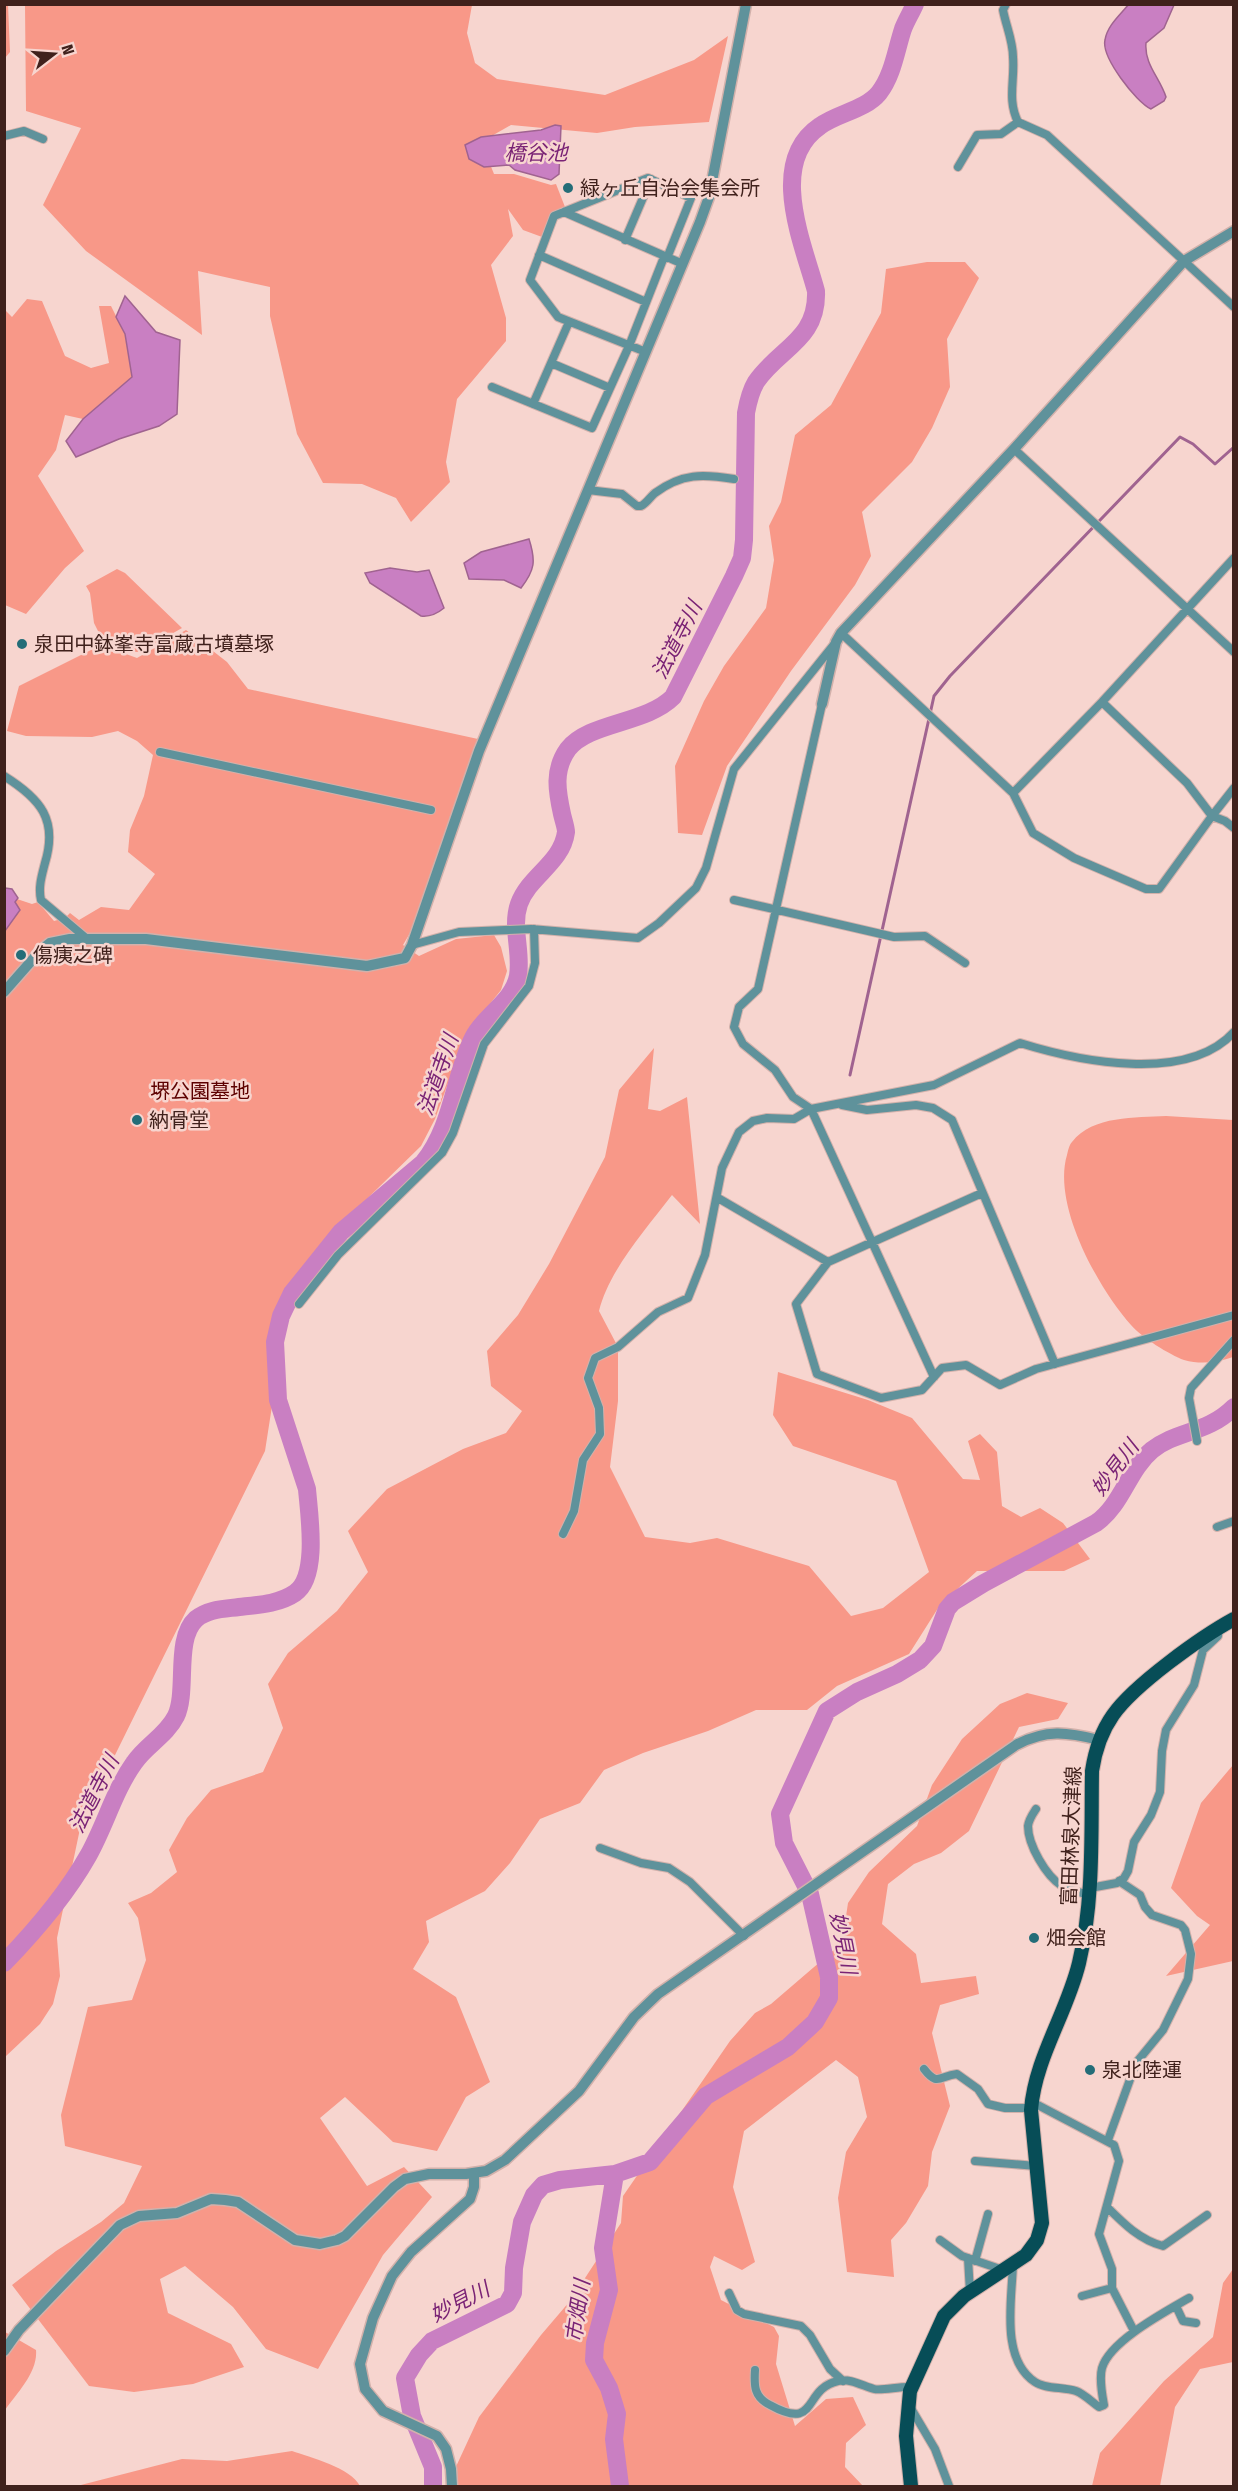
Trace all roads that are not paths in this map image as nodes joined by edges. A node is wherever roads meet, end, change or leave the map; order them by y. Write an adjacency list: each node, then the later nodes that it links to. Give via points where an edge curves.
1 (746, 4): 14 (street, via 709,197)
2 (1006, 4): 3 (street, via 1003,10 1013,56 1011,98)
3 (1018, 122): 6 (street, via 1001,134 977,135); 13 (street, via 1047,135)
4 (4, 136): 5 (street, via 24,130)
5 (43, 139)
6 (958, 167)
7 (651, 179): 8 (street); 10 (street); 12 (street, via 691,198)
8 (564, 212): 10 (street); 11 (street, via 554,216)
9 (1233, 231): 13 (street)
10 (625, 240): 12 (street)
11 (539, 255): 15 (street); 17 (street, via 530,280 558,317)
12 (666, 257): 14 (street); 15 (street)
13 (1184, 261): 16 (street); 24 (street)
14 (683, 264): 19 (street)
15 (646, 302): 18 (street)
16 (1233, 307)
17 (569, 322): 18 (street); 20 (street)
18 (629, 346): 19 (street); 22 (street)
19 (646, 352): 26 (street)
20 (551, 363): 22 (street); 23 (street)
21 (492, 387): 23 (street)
22 (610, 388): 23 (street, via 592,429)
23 (533, 404)
24 (1014, 449): 28 (street); 29 (street)
25 (734, 479): 26 (street, via 694,475 653,494 641,506 622,494)
26 (588, 490): 44 (street, via 479,751)
27 (1233, 558): 28 (street)
28 (1187, 608): 30 (street); 31 (street)
29 (839, 638): 32 (street); 36 (street); 42 (street, via 734,769 706,868 696,888 660,923 638,938)
30 (1233, 652)
31 (1102, 702): 36 (street); 38 (street, via 1187,783)
32 (822, 704): 41 (street)
33 (160, 752): 37 (street)
34 (4, 776): 43 (street, via 32,797 47,819 51,839 40,881 41,900)
35 (1233, 788): 38 (street)
36 (1013, 793): 38 (street, via 1032,832 1074,858 1146,889 1159,889)
37 (431, 810)
38 (1212, 816): 39 (street)
39 (1233, 828)
40 (734, 900): 41 (street)
41 (776, 910): 45 (street, via 894,937 925,936); 49 (street, via 758,989 739,1007 734,1027 743,1044 775,1070 792,1097)
42 (532, 929): 44 (street, via 459,932); 54 (street, via 535,963 529,986 484,1044 442,1153 338,1255)
43 (86, 938): 44 (street, via 146,939 367,966 405,958); 46 (street, via 50,943)
44 (412, 945)
45 (965, 963)
46 (4, 992)
47 (1233, 1032): 48 (street, via 1204,1054 1166,1064 1145,1065 1054,1053 1020,1043 934,1085)
48 (835, 1104): 49 (street); 50 (street, via 867,1110 916,1105 933,1108 952,1120)
49 (810, 1109): 51 (street, via 794,1119 753,1121 739,1132 722,1168); 52 (street)
50 (982, 1193): 52 (street); 57 (street)
51 (718, 1198): 53 (street); 62 (street, via 705,1256 688,1298 658,1312 618,1347 595,1358 588,1378 599,1408 600,1434 583,1460 574,1511)
52 (871, 1243): 53 (street); 58 (street)
53 (828, 1262): 58 (street, via 796,1304 817,1374 881,1398 922,1390)
54 (299, 1304)
55 (1233, 1315): 57 (street)
56 (1233, 1340): 59 (street, via 1191,1388 1189,1398)
57 (1055, 1364): 58 (street, via 1000,1385 966,1365 942,1368)
58 (934, 1377)
59 (1197, 1441)
60 (1233, 1521): 61 (street)
61 (1217, 1527)
62 (563, 1534)
63 (1233, 1619): 64 (main road, 富田林泉大津線)
64 (1219, 1627): 65 (main road, 富田林泉大津線, via 1134,1691 1113,1715); 68 (street, via 1218,1636 1200,1656 1194,1685 1166,1730 1157,1803 1134,1842 1128,1871)
65 (1099, 1740): 69 (main road, 富田林泉大津線, via 1092,1771); 70 (street, via 1067,1732 1027,1739)
66 (1036, 1809): 69 (street, via 1028,1828 1045,1868 1062,1886)
67 (600, 1848): 70 (street, via 669,1868 690,1882)
68 (1119, 1881): 69 (street); 73 (street, via 1140,1894 1152,1915 1185,1930 1191,1954 1188,1978 1163,2030 1136,2063)
69 (1089, 1891): 72 (main road, 富田林泉大津線, via 1079,1962 1037,2076)
70 (744, 1936): 76 (street, via 658,1994 634,2017 579,2091 505,2160)
71 (924, 2069): 72 (street, via 937,2080 957,2074 995,2107)
72 (1031, 2105): 73 (street); 75 (main road, 富田林泉大津線)
73 (1108, 2140): 77 (street, via 1119,2161)
74 (975, 2161): 75 (street)
75 (1036, 2166): 82 (main road, 富田林泉大津線, via 1042,2223 1037,2240 1026,2255)
76 (474, 2173): 91 (street, via 405,2179 345,2236 320,2244 295,2240 238,2202 211,2199 177,2213 138,2216 120,2225 19,2330); 96 (street, via 470,2199 411,2252 392,2276 361,2354 361,2378 371,2398 383,2410 437,2436 452,2469)
77 (1107, 2207): 79 (street, via 1129,2229 1163,2246); 83 (street, via 1099,2234 1112,2269)
78 (988, 2214): 81 (street)
79 (1207, 2215)
80 (940, 2240): 81 (street)
81 (972, 2260): 82 (street); 84 (street)
82 (1008, 2267): 84 (main road, 富田林泉大津線); 90 (street, via 1014,2352 1021,2368 1035,2383 1077,2392 1099,2407 1104,2405 1102,2368)
83 (1112, 2288): 86 (street); 90 (street)
84 (970, 2292): 94 (main road, 富田林泉大津線, via 944,2316)
85 (729, 2293): 93 (street, via 737,2310 744,2314 801,2326 830,2369)
86 (1082, 2296)
87 (1189, 2298): 88 (street)
88 (1176, 2306): 89 (street, via 1183,2321); 90 (street)
89 (1196, 2324)
90 (1134, 2331)
91 (4, 2351)
92 (755, 2370): 93 (street, via 756,2393 765,2402 795,2415 805,2410 822,2389)
93 (843, 2380): 94 (street, via 878,2390)
94 (911, 2387): 95 (main road, 富田林泉大津線)
95 (909, 2404): 97 (main road, 富田林泉大津線, via 906,2436); 98 (street, via 935,2448)
96 (452, 2487)
97 (911, 2487)
98 (949, 2487)

